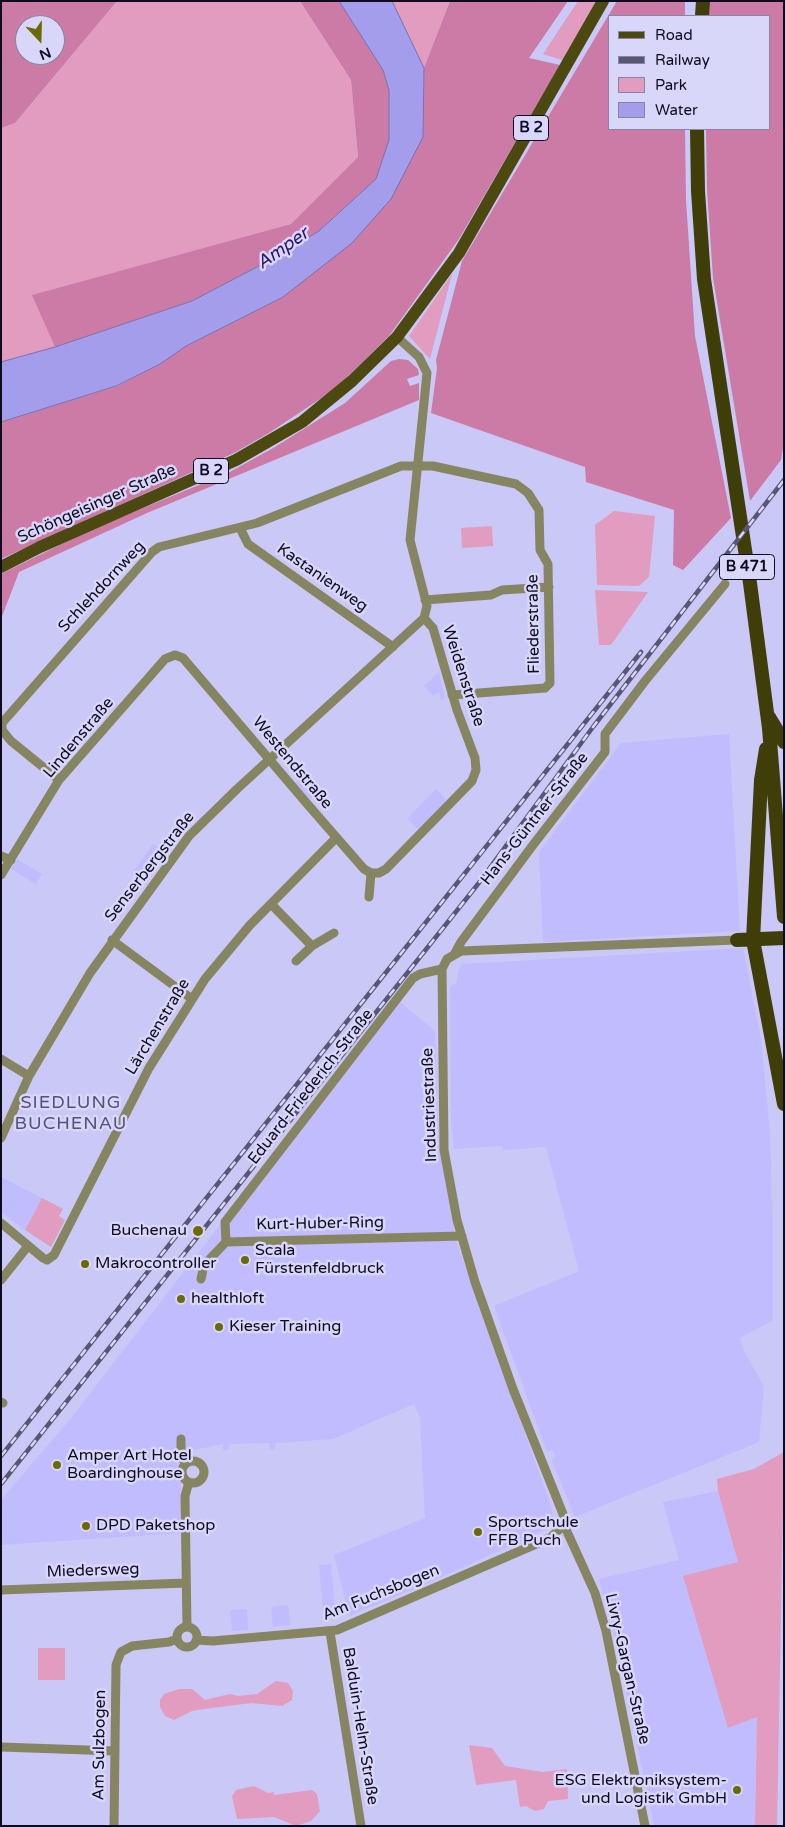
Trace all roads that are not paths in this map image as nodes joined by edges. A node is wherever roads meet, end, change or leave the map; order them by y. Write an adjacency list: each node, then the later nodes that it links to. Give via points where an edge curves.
1 (603, 1): 5 (main road, Schöngeisinger Straße / B 2, via 462,248)
2 (703, 1): 3 (highway)
3 (702, 15)
4 (697, 130): 16 (highway, B 471, via 704,279)
5 (397, 337): 6 (street, Weidenstraße, via 419,357 427,373); 8 (main road, Schöngeisinger Straße / B 2, via 327,403 273,440)
6 (419, 465): 7 (street, Schlehdornweg, via 401,466); 10 (street, Fliederstraße, via 516,484 528,493 540,514 540,550 548,564); 11 (street, Weidenstraße, via 410,540)
7 (240, 528): 13 (street, Kastanienweg, via 248,544); 20 (street, Schlehdornweg, via 159,547 152,552 6,716 2,726 6,736)
8 (1, 567)
9 (725, 584): 35 (street, Hans-Güntner-Straße, via 644,681 605,734 605,752 460,942)
10 (549, 587): 11 (street); 15 (street, Fliederstraße, via 550,683 545,688)
11 (425, 600): 12 (street, Weidenstraße, via 427,611)
12 (424, 618): 13 (street, Senserbergstraße); 15 (street, Weidenstraße, via 433,628)
13 (392, 647): 19 (street, Senserbergstraße)
14 (174, 655): 19 (street, Westendstraße, via 182,658); 20 (street, Lindenstraße, via 165,659)
15 (452, 695): 24 (street, Weidenstraße, via 475,758 475,776 386,868 379,873)
16 (767, 713): 17 (highway, B 471); 18 (highway)
17 (768, 728): 28 (highway, B 471); 31 (highway, via 761,780)
18 (784, 742)
19 (269, 760): 21 (street, Westendstraße); 32 (street, Senserbergstraße, via 189,836)
20 (59, 780): 23 (street, Lindenstraße)
21 (336, 838): 24 (street, Westendstraße); 27 (street, Lärchenstraße)
22 (1, 856): 23 (street)
23 (10, 860): 25 (street, Lindenstraße)
24 (371, 873): 26 (street)
25 (1, 875)
26 (369, 896)
27 (270, 904): 34 (street); 38 (street, Lärchenstraße, via 226,953)
28 (784, 917)
29 (334, 933): 34 (street)
30 (784, 938): 31 (highway)
31 (760, 939): 33 (highway); 41 (highway)
32 (112, 940): 38 (street); 40 (street, Senserbergstraße)
33 (737, 940): 35 (street)
34 (312, 946): 36 (street)
35 (455, 953): 37 (street, via 447,958)
36 (296, 961)
37 (442, 969): 44 (street, Industriestraße, via 444,1150); 45 (street, Eduard-Friederich-Straße, via 413,978 225,1222)
38 (192, 999): 46 (street, Lärchenstraße, via 149,1068 54,1255 47,1260)
39 (1, 1059): 40 (street)
40 (29, 1076): 42 (street, Senserbergstraße)
41 (784, 1104)
42 (1, 1138)
43 (1, 1223): 46 (street)
44 (462, 1236): 45 (street, Kurt-Huber-Ring); 52 (street, Industriestraße, via 487,1317 563,1514)
45 (226, 1242): 47 (street, via 204,1265)
46 (28, 1246): 48 (street)
47 (201, 1279)
48 (1, 1280)
49 (180, 1439): 50 (street, via 181,1456)
50 (186, 1463): 51 (street, via 182,1474); 51 (street, via 199,1462 207,1478)
51 (189, 1482): 53 (street, via 185,1496)
52 (564, 1525): 56 (street, Am Fuchsbogen, via 550,1538); 63 (street, Livry-Gargan-Straße, via 590,1579 601,1612)
53 (186, 1583): 54 (street, Miedersweg); 55 (street)
54 (1, 1590)
55 (187, 1627): 57 (street, via 179,1630); 58 (street, via 194,1630)
56 (330, 1632): 58 (street, Am Fuchsbogen); 62 (street, Balduin-Helm-Straße)
57 (177, 1639): 58 (street, via 186,1646); 60 (street, Am Sulzbogen, via 121,1652 116,1665)
58 (196, 1640)
59 (1, 1748): 60 (street)
60 (115, 1751): 61 (street, Am Sulzbogen)
61 (114, 1826)
62 (361, 1826)
63 (645, 1826)

